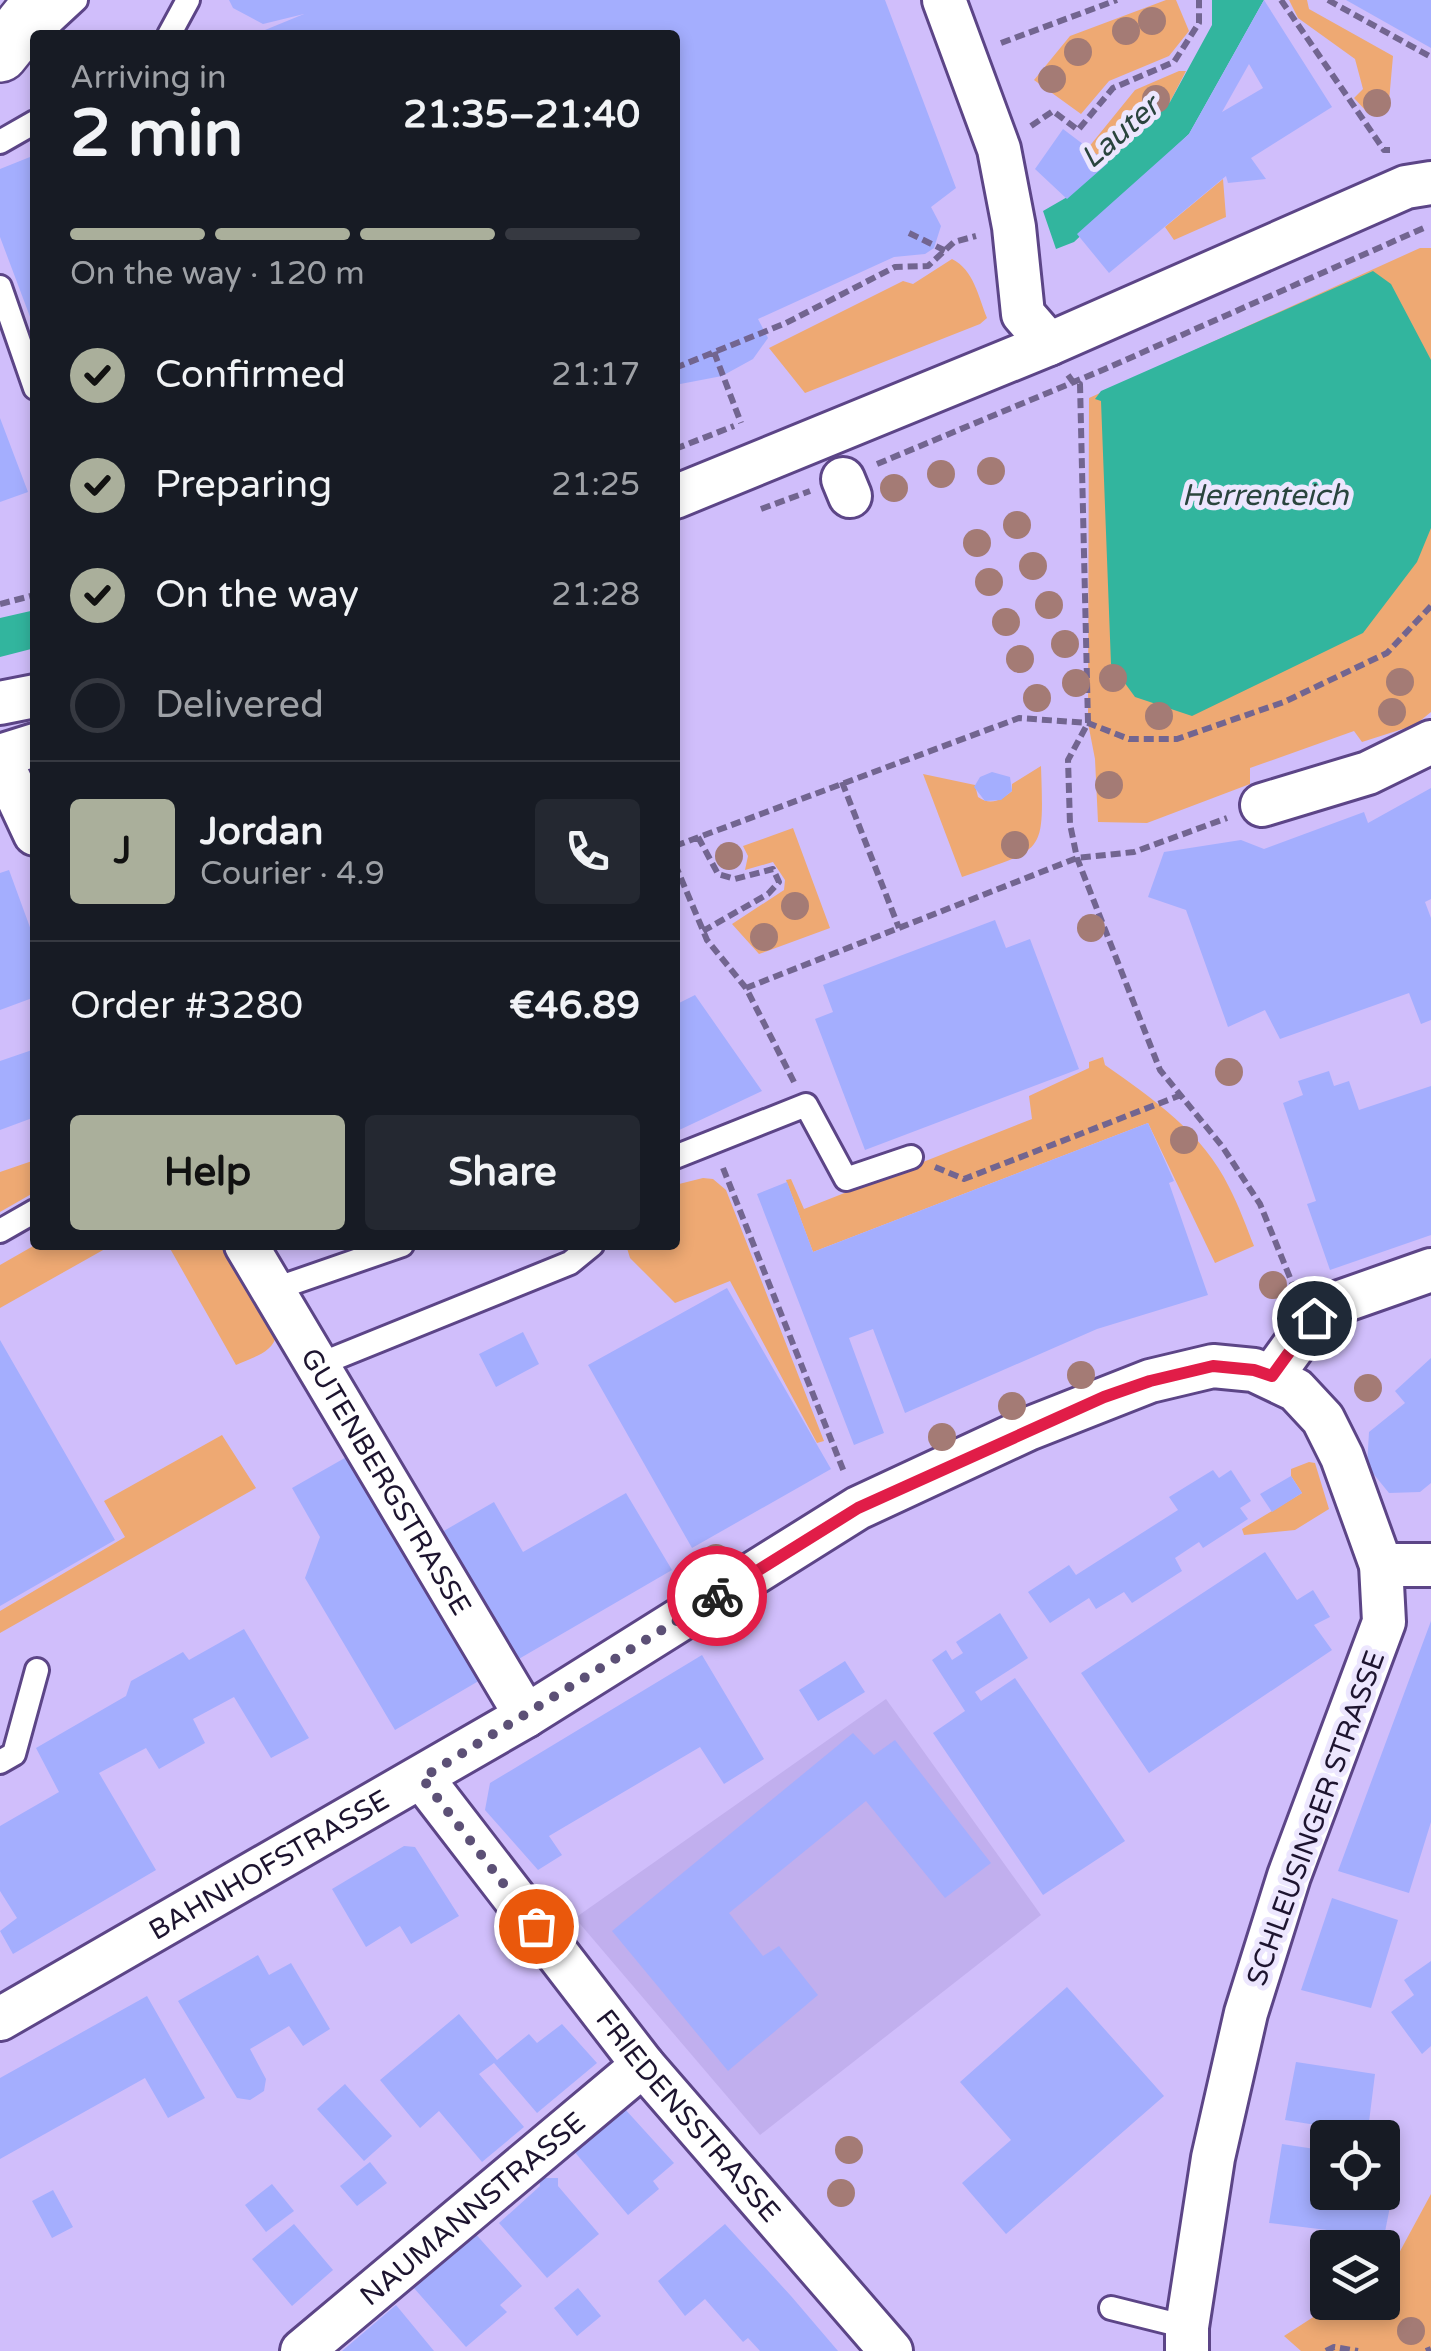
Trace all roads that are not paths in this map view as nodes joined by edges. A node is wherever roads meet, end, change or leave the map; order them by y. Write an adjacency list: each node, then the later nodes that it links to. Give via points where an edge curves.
1 (43, 0): 8 (main road)
2 (76, 0): 5 (lane)
3 (188, 0): 6 (lane)
4 (944, 0): 14 (street, via 999,150 1023,314)
5 (43, 30)
6 (172, 30)
7 (30, 42): 9 (lane)
8 (0, 54)
9 (0, 69)
10 (30, 125): 11 (lane)
11 (0, 142)
12 (1431, 183): 14 (street, via 1406,187)
13 (0, 287): 15 (lane)
14 (1049, 344): 16 (street)
15 (30, 374)
16 (825, 434): 17 (lane); 18 (street)
17 (846, 487)
18 (680, 495)
19 (30, 697): 20 (street)
20 (0, 703)
21 (1431, 742): 24 (street, via 1368,773)
22 (30, 747): 23 (street)
23 (0, 758): 25 (street)
24 (1262, 805)
25 (26, 817)
26 (680, 1156): 27 (lane, via 806,1106 846,1178)
27 (911, 1157)
28 (30, 1213): 29 (lane)
29 (0, 1230)
30 (249, 1250): 34 (street, GUTENBERGSTRASSE)
31 (388, 1250): 34 (lane)
32 (586, 1250): 35 (lane, via 570,1264)
33 (1431, 1270): 36 (street, via 1314,1318)
34 (272, 1290): 35 (street, GUTENBERGSTRASSE)
35 (318, 1365): 40 (street, GUTENBERGSTRASSE)
36 (1272, 1376): 37 (street, SCHLEUSINGER STRASSE, via 1323,1419); 40 (street, BAHNHOFSTRASSE, via 1213,1366 1150,1381 1028,1429 858,1508)
37 (1382, 1565): 38 (street); 46 (street, SCHLEUSINGER STRASSE, via 1384,1622 1289,1876 1246,2013 1213,2158)
38 (1431, 1565)
39 (37, 1670): 41 (lane, via 14,1754)
40 (526, 1716): 42 (street, BAHNHOFSTRASSE)
41 (0, 1762)
42 (422, 1778): 43 (street, BAHNHOFSTRASSE); 44 (street, FRIEDENSSTRASSE)
43 (0, 2019)
44 (643, 2065): 47 (street, NAUMANNSTRASSE); 48 (street, FRIEDENSSTRASSE)
45 (1112, 2308): 46 (lane)
46 (1187, 2339)
47 (302, 2351)
48 (891, 2351)

